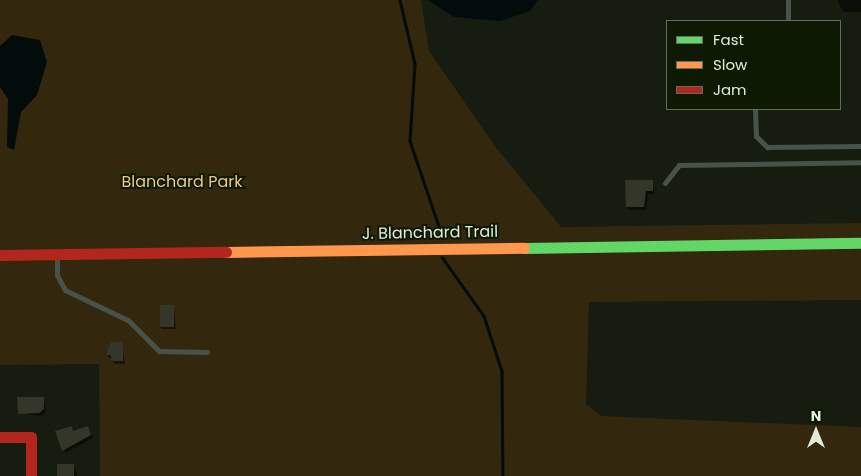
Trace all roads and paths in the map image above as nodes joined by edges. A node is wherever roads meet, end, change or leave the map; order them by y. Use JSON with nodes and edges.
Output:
{"nodes":[{"id":1,"x":788,"y":0,"type":"edge"},
{"id":2,"x":788,"y":20,"type":"edge"},
{"id":3,"x":756,"y":110,"type":"edge"},
{"id":4,"x":861,"y":146,"type":"edge"},
{"id":5,"x":861,"y":162,"type":"edge"},
{"id":6,"x":665,"y":183,"type":"dead end"},
{"id":7,"x":861,"y":243,"type":"edge"},
{"id":8,"x":57,"y":254,"type":"junction"},
{"id":9,"x":0,"y":255,"type":"edge"},
{"id":10,"x":207,"y":352,"type":"dead end"},
{"id":11,"x":0,"y":437,"type":"edge"},
{"id":12,"x":31,"y":476,"type":"edge"}],
"edges":[{"from":1,"to":2,"type":"lane"},
{"from":3,"to":4,"type":"lane"},
{"from":5,"to":6,"type":"lane"},
{"from":7,"to":8,"type":"street","name":"J. Blanchard Trail"},
{"from":8,"to":9,"type":"street","name":"J. Blanchard Trail"},
{"from":8,"to":10,"type":"lane"},
{"from":11,"to":12,"type":"street"}]}
